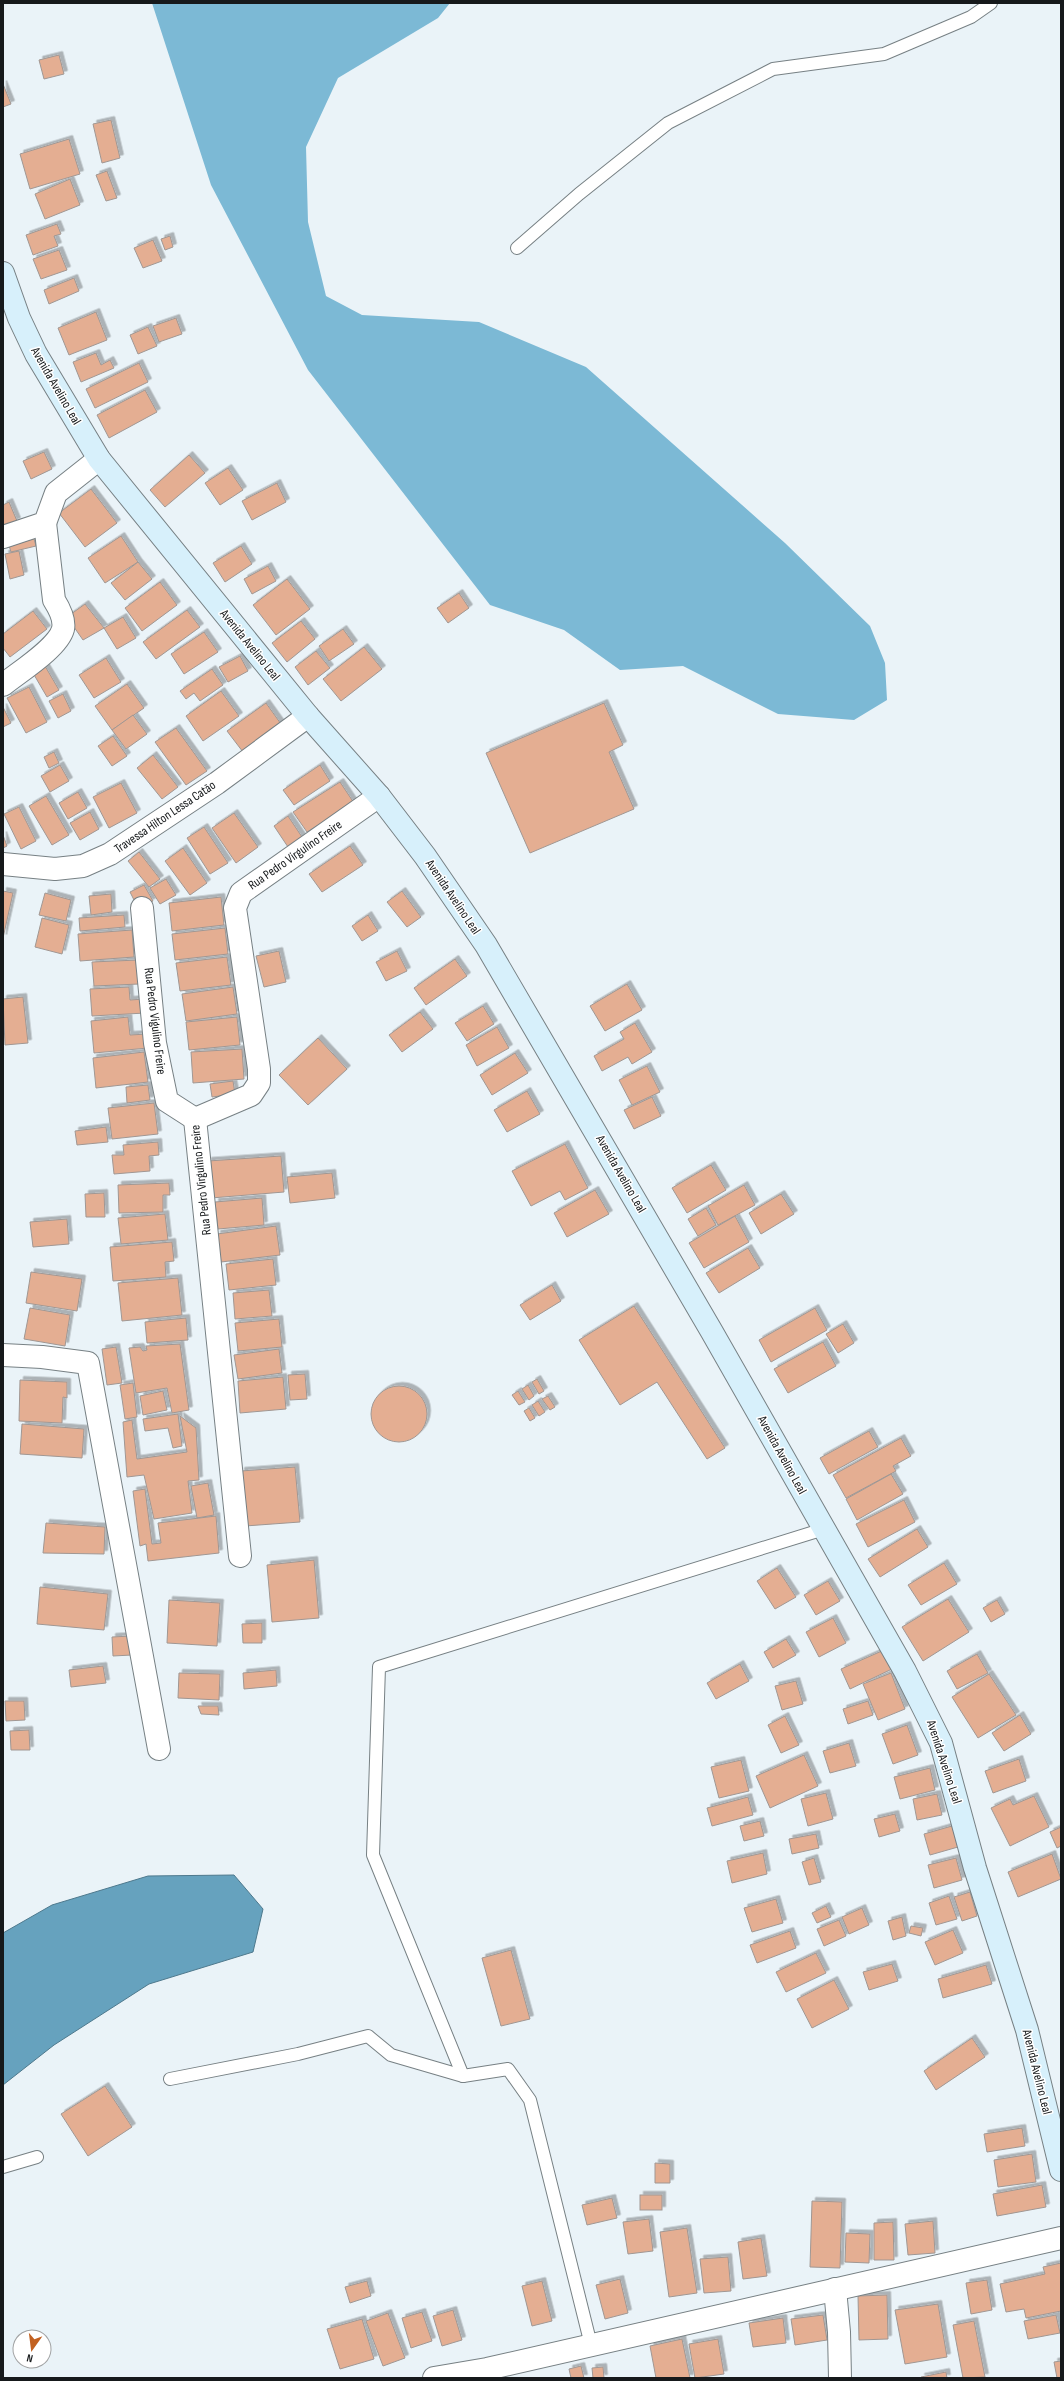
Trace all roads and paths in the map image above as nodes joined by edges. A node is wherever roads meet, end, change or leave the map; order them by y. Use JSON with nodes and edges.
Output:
{"nodes":[{"id":1,"x":991,"y":3,"type":"edge"},
{"id":2,"x":516,"y":248,"type":"dead end"},
{"id":3,"x":3,"y":273,"type":"edge"},
{"id":4,"x":99,"y":459,"type":"junction"},
{"id":5,"x":45,"y":523,"type":"junction"},
{"id":6,"x":3,"y":537,"type":"edge"},
{"id":7,"x":3,"y":685,"type":"edge"},
{"id":8,"x":308,"y":716,"type":"junction"},
{"id":9,"x":379,"y":796,"type":"junction"},
{"id":10,"x":3,"y":864,"type":"edge"},
{"id":11,"x":142,"y":908,"type":"dead end"},
{"id":12,"x":195,"y":1119,"type":"junction"},
{"id":13,"x":3,"y":1355,"type":"edge"},
{"id":14,"x":824,"y":1530,"type":"junction"},
{"id":15,"x":240,"y":1556,"type":"dead end"},
{"id":16,"x":159,"y":1749,"type":"dead end"},
{"id":17,"x":463,"y":2076,"type":"junction"},
{"id":18,"x":170,"y":2079,"type":"dead end"},
{"id":19,"x":37,"y":2156,"type":"dead end"},
{"id":20,"x":3,"y":2167,"type":"edge"},
{"id":21,"x":1061,"y":2170,"type":"edge"},
{"id":22,"x":1061,"y":2238,"type":"edge"},
{"id":23,"x":835,"y":2289,"type":"junction"},
{"id":24,"x":591,"y":2345,"type":"junction"},
{"id":25,"x":434,"y":2378,"type":"edge"},
{"id":26,"x":840,"y":2378,"type":"edge"}],
"edges":[{"from":1,"to":2,"type":"lane"},
{"from":3,"to":4,"type":"main road","name":"Avenida Avelino Leal"},
{"from":4,"to":5,"type":"street"},
{"from":4,"to":8,"type":"main road","name":"Avenida Avelino Leal"},
{"from":5,"to":6,"type":"street"},
{"from":5,"to":7,"type":"street"},
{"from":8,"to":9,"type":"main road","name":"Avenida Avelino Leal"},
{"from":8,"to":10,"type":"street","name":"Travessa Hilton Lessa Catão"},
{"from":9,"to":12,"type":"street","name":"Rua Pedro Virgulino Freire"},
{"from":9,"to":14,"type":"main road","name":"Avenida Avelino Leal"},
{"from":11,"to":12,"type":"street","name":"Rua Pedro Vigulino Freire"},
{"from":12,"to":15,"type":"street","name":"Rua Pedro Virgulino Freire"},
{"from":13,"to":16,"type":"street"},
{"from":14,"to":17,"type":"lane"},
{"from":14,"to":21,"type":"main road","name":"Avenida Avelino Leal"},
{"from":17,"to":18,"type":"lane"},
{"from":17,"to":24,"type":"lane"},
{"from":19,"to":20,"type":"lane"},
{"from":22,"to":23,"type":"street"},
{"from":23,"to":24,"type":"street"},
{"from":23,"to":26,"type":"street"},
{"from":24,"to":25,"type":"street"}]}
